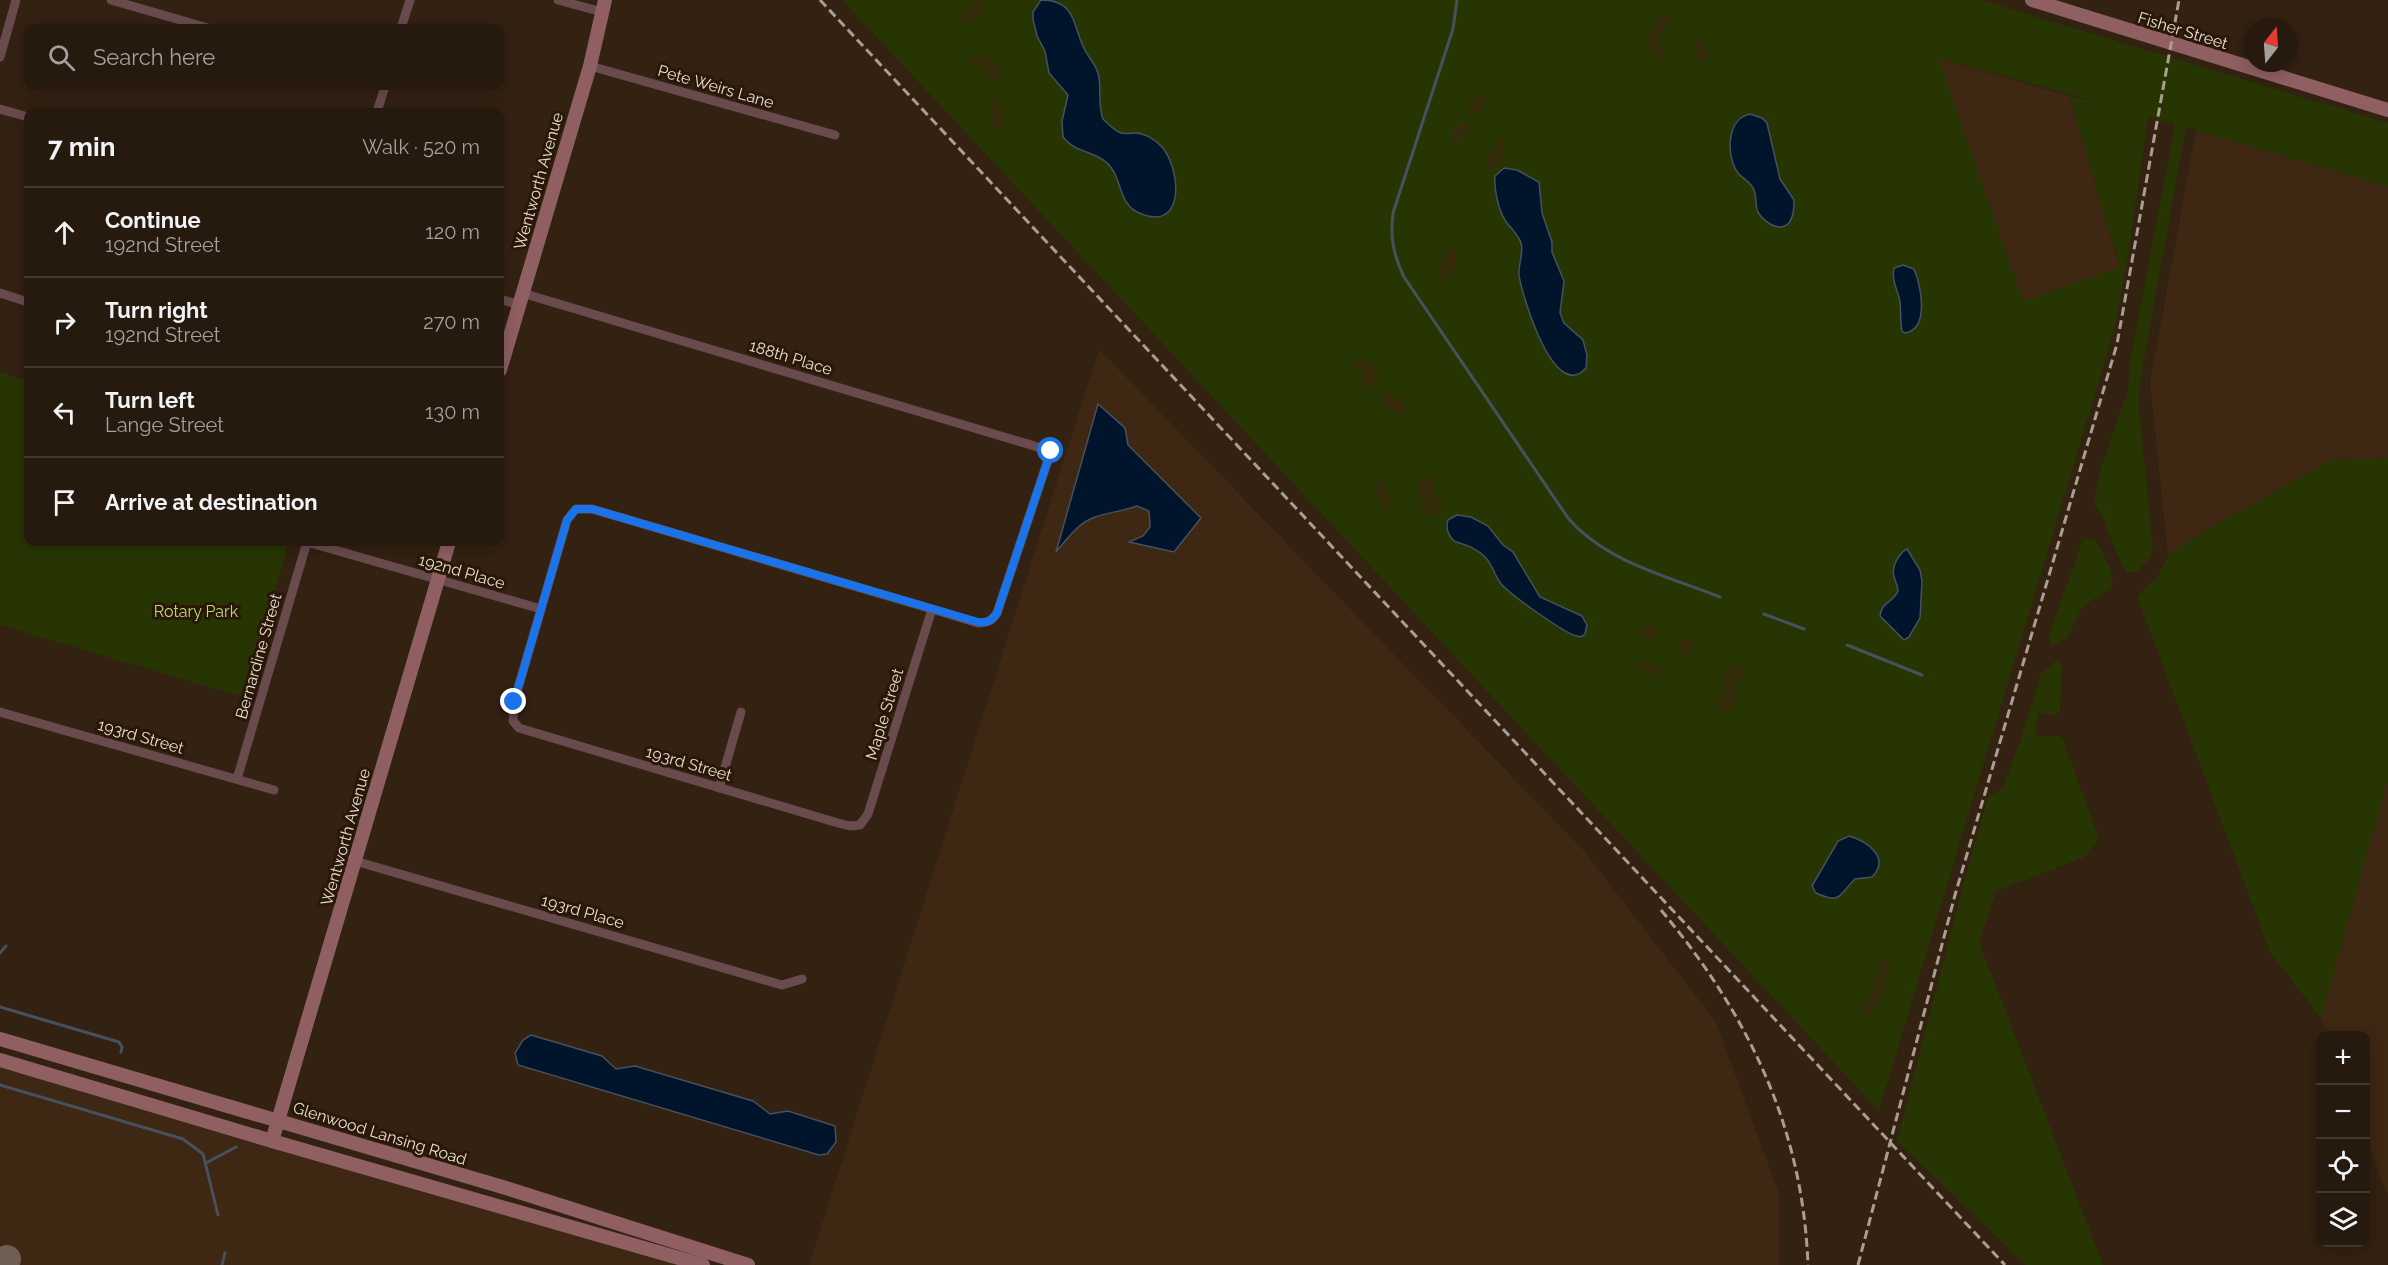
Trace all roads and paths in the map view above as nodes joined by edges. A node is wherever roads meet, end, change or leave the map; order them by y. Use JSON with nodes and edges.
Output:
{"nodes":[{"id":1,"x":16,"y":0,"type":"edge"},
{"id":2,"x":111,"y":0,"type":"edge"},
{"id":3,"x":410,"y":0,"type":"edge"},
{"id":4,"x":558,"y":0,"type":"edge"},
{"id":5,"x":2036,"y":1,"type":"edge"},
{"id":6,"x":603,"y":6,"type":"edge"},
{"id":7,"x":194,"y":24,"type":"edge"},
{"id":8,"x":402,"y":24,"type":"edge"},
{"id":9,"x":0,"y":57,"type":"edge"},
{"id":10,"x":590,"y":66,"type":"junction"},
{"id":11,"x":384,"y":90,"type":"edge"},
{"id":12,"x":378,"y":108,"type":"edge"},
{"id":13,"x":0,"y":109,"type":"edge"},
{"id":14,"x":2388,"y":110,"type":"edge"},
{"id":15,"x":24,"y":116,"type":"edge"},
{"id":16,"x":835,"y":135,"type":"dead end"},
{"id":17,"x":0,"y":293,"type":"edge"},
{"id":18,"x":504,"y":299,"type":"edge"},
{"id":19,"x":521,"y":299,"type":"junction"},
{"id":20,"x":24,"y":301,"type":"edge"},
{"id":21,"x":504,"y":356,"type":"edge"},
{"id":22,"x":306,"y":546,"type":"edge"},
{"id":23,"x":321,"y":546,"type":"edge"},
{"id":24,"x":448,"y":546,"type":"edge"},
{"id":25,"x":438,"y":580,"type":"junction"},
{"id":26,"x":541,"y":609,"type":"junction"},
{"id":27,"x":932,"y":609,"type":"junction"},
{"id":28,"x":0,"y":712,"type":"edge"},
{"id":29,"x":741,"y":712,"type":"dead end"},
{"id":30,"x":237,"y":779,"type":"junction"},
{"id":31,"x":719,"y":788,"type":"junction"},
{"id":32,"x":274,"y":790,"type":"dead end"},
{"id":33,"x":860,"y":825,"type":"joint"},
{"id":34,"x":355,"y":861,"type":"junction"},
{"id":35,"x":802,"y":979,"type":"dead end"},
{"id":36,"x":0,"y":1038,"type":"edge"},
{"id":37,"x":0,"y":1060,"type":"edge"},
{"id":38,"x":278,"y":1120,"type":"junction"},
{"id":39,"x":272,"y":1141,"type":"junction"},
{"id":40,"x":704,"y":1265,"type":"edge"},
{"id":41,"x":748,"y":1265,"type":"edge"}],
"edges":[{"from":1,"to":9,"type":"street"},
{"from":2,"to":7,"type":"street"},
{"from":3,"to":8,"type":"street"},
{"from":4,"to":6,"type":"street"},
{"from":5,"to":14,"type":"main road","name":"Fisher Street"},
{"from":6,"to":10,"type":"main road","name":"Wentworth Avenue"},
{"from":10,"to":16,"type":"street","name":"Pete Weirs Lane"},
{"from":10,"to":19,"type":"main road","name":"Wentworth Avenue"},
{"from":11,"to":12,"type":"street"},
{"from":13,"to":15,"type":"street"},
{"from":17,"to":20,"type":"street"},
{"from":18,"to":19,"type":"street","name":"188th Place"},
{"from":19,"to":21,"type":"main road","name":"Wentworth Avenue"},
{"from":19,"to":27,"type":"street","name":"188th Place"},
{"from":22,"to":30,"type":"street","name":"Bernardine Street"},
{"from":23,"to":25,"type":"street","name":"192nd Place"},
{"from":24,"to":25,"type":"main road","name":"Wentworth Avenue"},
{"from":25,"to":26,"type":"street","name":"192nd Place"},
{"from":25,"to":34,"type":"main road","name":"Wentworth Avenue"},
{"from":26,"to":27,"type":"street"},
{"from":26,"to":31,"type":"street","name":"193rd Street"},
{"from":27,"to":33,"type":"street","name":"Maple Street"},
{"from":28,"to":30,"type":"street","name":"193rd Street"},
{"from":29,"to":31,"type":"street"},
{"from":30,"to":32,"type":"street","name":"193rd Street"},
{"from":31,"to":33,"type":"street","name":"193rd Street"},
{"from":34,"to":35,"type":"street","name":"193rd Place"},
{"from":34,"to":38,"type":"main road","name":"Wentworth Avenue"},
{"from":36,"to":38,"type":"main road","name":"Glenwood Lansing Road"},
{"from":37,"to":39,"type":"main road"},
{"from":38,"to":39,"type":"main road","name":"Wentworth Avenue"},
{"from":38,"to":41,"type":"main road","name":"Glenwood Lansing Road"},
{"from":39,"to":40,"type":"main road"}]}
